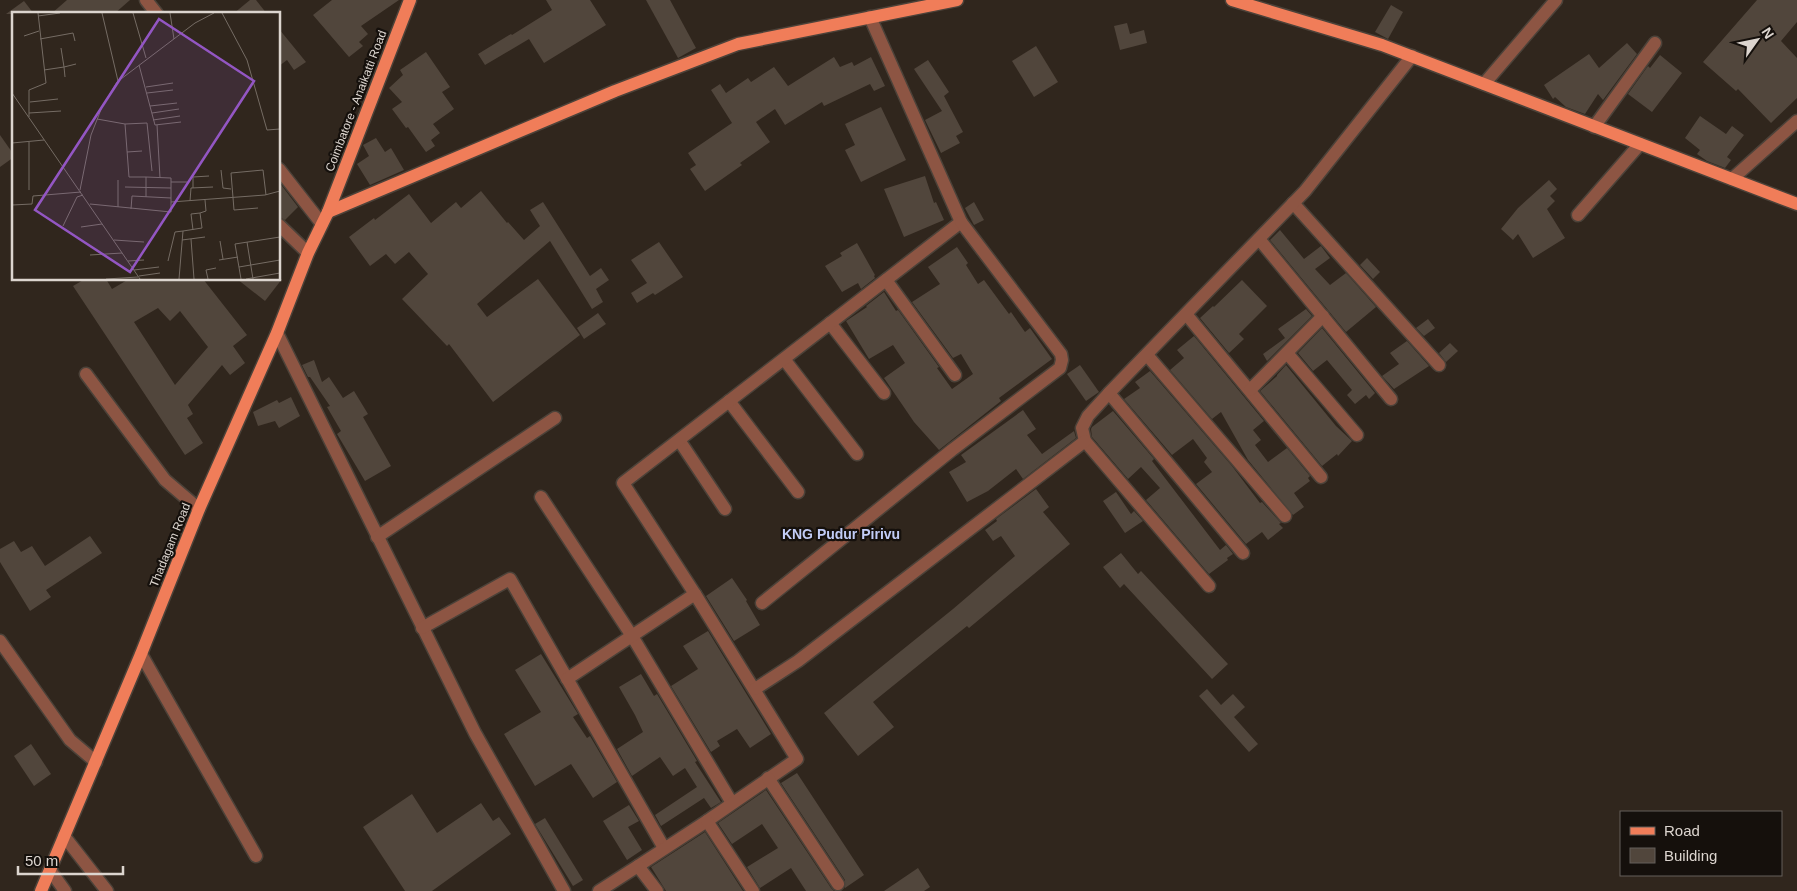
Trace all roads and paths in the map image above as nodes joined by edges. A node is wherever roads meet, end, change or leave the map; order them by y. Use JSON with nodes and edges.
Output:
{"nodes":[{"id":1,"x":146,"y":0,"type":"edge"},
{"id":2,"x":410,"y":0,"type":"edge"},
{"id":3,"x":957,"y":0,"type":"edge"},
{"id":4,"x":1232,"y":0,"type":"edge"},
{"id":5,"x":1556,"y":0,"type":"edge"},
{"id":6,"x":155,"y":12,"type":"edge"},
{"id":7,"x":870,"y":17,"type":"junction"},
{"id":8,"x":1656,"y":43,"type":"dead end"},
{"id":9,"x":1412,"y":56,"type":"junction"},
{"id":10,"x":1484,"y":84,"type":"junction"},
{"id":11,"x":1797,"y":121,"type":"edge"},
{"id":12,"x":1594,"y":126,"type":"junction"},
{"id":13,"x":1640,"y":144,"type":"junction"},
{"id":14,"x":280,"y":170,"type":"edge"},
{"id":15,"x":1732,"y":179,"type":"junction"},
{"id":16,"x":1293,"y":203,"type":"junction"},
{"id":17,"x":1797,"y":204,"type":"edge"},
{"id":18,"x":328,"y":212,"type":"junction"},
{"id":19,"x":1578,"y":215,"type":"dead end"},
{"id":20,"x":961,"y":222,"type":"junction"},
{"id":21,"x":322,"y":224,"type":"junction"},
{"id":22,"x":280,"y":226,"type":"edge"},
{"id":23,"x":1259,"y":239,"type":"junction"},
{"id":24,"x":308,"y":253,"type":"junction"},
{"id":25,"x":886,"y":280,"type":"junction"},
{"id":26,"x":1186,"y":314,"type":"junction"},
{"id":27,"x":1323,"y":316,"type":"junction"},
{"id":28,"x":830,"y":323,"type":"junction"},
{"id":29,"x":277,"y":333,"type":"junction"},
{"id":30,"x":1287,"y":353,"type":"junction"},
{"id":31,"x":1147,"y":354,"type":"junction"},
{"id":32,"x":784,"y":358,"type":"junction"},
{"id":33,"x":1439,"y":365,"type":"dead end"},
{"id":34,"x":86,"y":374,"type":"dead end"},
{"id":35,"x":955,"y":375,"type":"dead end"},
{"id":36,"x":1250,"y":390,"type":"junction"},
{"id":37,"x":884,"y":392,"type":"dead end"},
{"id":38,"x":1109,"y":393,"type":"junction"},
{"id":39,"x":1391,"y":399,"type":"dead end"},
{"id":40,"x":729,"y":401,"type":"junction"},
{"id":41,"x":555,"y":418,"type":"dead end"},
{"id":42,"x":1357,"y":435,"type":"dead end"},
{"id":43,"x":679,"y":440,"type":"junction"},
{"id":44,"x":1085,"y":441,"type":"junction"},
{"id":45,"x":857,"y":454,"type":"dead end"},
{"id":46,"x":1321,"y":477,"type":"dead end"},
{"id":47,"x":798,"y":492,"type":"dead end"},
{"id":48,"x":541,"y":497,"type":"dead end"},
{"id":49,"x":199,"y":509,"type":"junction"},
{"id":50,"x":725,"y":509,"type":"dead end"},
{"id":51,"x":1285,"y":516,"type":"dead end"},
{"id":52,"x":377,"y":537,"type":"junction"},
{"id":53,"x":1243,"y":553,"type":"dead end"},
{"id":54,"x":1209,"y":586,"type":"dead end"},
{"id":55,"x":695,"y":594,"type":"junction"},
{"id":56,"x":762,"y":603,"type":"dead end"},
{"id":57,"x":422,"y":628,"type":"junction"},
{"id":58,"x":632,"y":636,"type":"junction"},
{"id":59,"x":0,"y":641,"type":"edge"},
{"id":60,"x":141,"y":654,"type":"junction"},
{"id":61,"x":567,"y":679,"type":"junction"},
{"id":62,"x":755,"y":689,"type":"junction"},
{"id":63,"x":96,"y":762,"type":"junction"},
{"id":64,"x":768,"y":778,"type":"junction"},
{"id":65,"x":732,"y":803,"type":"junction"},
{"id":66,"x":707,"y":821,"type":"junction"},
{"id":67,"x":64,"y":836,"type":"junction"},
{"id":68,"x":664,"y":848,"type":"junction"},
{"id":69,"x":256,"y":856,"type":"dead end"},
{"id":70,"x":638,"y":866,"type":"junction"},
{"id":71,"x":50,"y":870,"type":"junction"},
{"id":72,"x":838,"y":884,"type":"dead end"},
{"id":73,"x":41,"y":891,"type":"edge"},
{"id":74,"x":65,"y":891,"type":"edge"},
{"id":75,"x":107,"y":891,"type":"edge"},
{"id":76,"x":564,"y":891,"type":"edge"},
{"id":77,"x":599,"y":891,"type":"edge"},
{"id":78,"x":656,"y":891,"type":"edge"},
{"id":79,"x":753,"y":891,"type":"edge"}],
"edges":[{"from":1,"to":6,"type":"street"},
{"from":2,"to":18,"type":"main road","name":"Coimbatore - Anaikatti Road"},
{"from":3,"to":7,"type":"main road"},
{"from":4,"to":9,"type":"main road"},
{"from":5,"to":10,"type":"street"},
{"from":7,"to":18,"type":"main road"},
{"from":7,"to":20,"type":"street"},
{"from":8,"to":12,"type":"street"},
{"from":9,"to":10,"type":"main road"},
{"from":9,"to":16,"type":"street"},
{"from":10,"to":12,"type":"main road"},
{"from":11,"to":15,"type":"street"},
{"from":12,"to":13,"type":"main road"},
{"from":13,"to":15,"type":"main road"},
{"from":13,"to":19,"type":"street"},
{"from":14,"to":21,"type":"street"},
{"from":15,"to":17,"type":"main road"},
{"from":16,"to":23,"type":"street"},
{"from":16,"to":33,"type":"street"},
{"from":18,"to":21,"type":"main road","name":"Thadagam Road"},
{"from":20,"to":25,"type":"street"},
{"from":20,"to":56,"type":"street"},
{"from":21,"to":24,"type":"main road","name":"Thadagam Road"},
{"from":22,"to":24,"type":"street"},
{"from":23,"to":26,"type":"street"},
{"from":23,"to":27,"type":"street"},
{"from":24,"to":29,"type":"main road","name":"Thadagam Road"},
{"from":25,"to":28,"type":"street"},
{"from":25,"to":35,"type":"street"},
{"from":26,"to":31,"type":"street"},
{"from":26,"to":36,"type":"street"},
{"from":27,"to":30,"type":"street"},
{"from":27,"to":39,"type":"street"},
{"from":28,"to":32,"type":"street"},
{"from":28,"to":37,"type":"street"},
{"from":29,"to":49,"type":"main road","name":"Thadagam Road"},
{"from":29,"to":52,"type":"street"},
{"from":30,"to":36,"type":"street"},
{"from":30,"to":42,"type":"street"},
{"from":31,"to":38,"type":"street"},
{"from":31,"to":51,"type":"street"},
{"from":32,"to":40,"type":"street"},
{"from":32,"to":45,"type":"street"},
{"from":34,"to":49,"type":"street"},
{"from":36,"to":46,"type":"street"},
{"from":38,"to":44,"type":"street"},
{"from":38,"to":53,"type":"street"},
{"from":40,"to":43,"type":"street"},
{"from":40,"to":47,"type":"street"},
{"from":41,"to":52,"type":"street"},
{"from":43,"to":50,"type":"street"},
{"from":43,"to":55,"type":"street"},
{"from":44,"to":54,"type":"street"},
{"from":44,"to":62,"type":"street"},
{"from":48,"to":58,"type":"street"},
{"from":49,"to":60,"type":"main road","name":"Thadagam Road"},
{"from":52,"to":57,"type":"street"},
{"from":55,"to":58,"type":"street"},
{"from":55,"to":62,"type":"street"},
{"from":57,"to":61,"type":"street"},
{"from":57,"to":76,"type":"street"},
{"from":58,"to":61,"type":"street"},
{"from":58,"to":65,"type":"street"},
{"from":59,"to":63,"type":"street"},
{"from":60,"to":63,"type":"main road","name":"Thadagam Road"},
{"from":60,"to":69,"type":"street"},
{"from":61,"to":68,"type":"street"},
{"from":62,"to":64,"type":"street"},
{"from":63,"to":67,"type":"main road","name":"Thadagam Road"},
{"from":64,"to":65,"type":"street"},
{"from":64,"to":72,"type":"street"},
{"from":65,"to":66,"type":"street"},
{"from":66,"to":68,"type":"street"},
{"from":66,"to":79,"type":"street"},
{"from":67,"to":71,"type":"main road","name":"Thadagam Road"},
{"from":67,"to":75,"type":"street"},
{"from":68,"to":70,"type":"street"},
{"from":70,"to":77,"type":"street"},
{"from":70,"to":78,"type":"street"},
{"from":71,"to":73,"type":"main road","name":"Thadagam Road"},
{"from":71,"to":74,"type":"street"}]}
